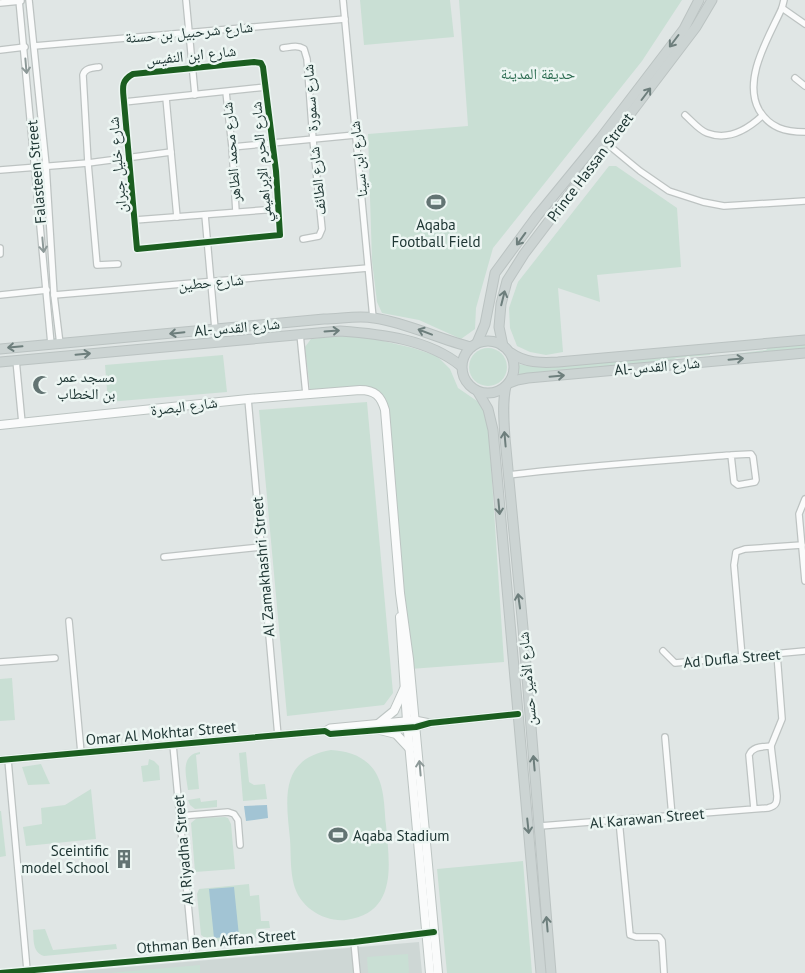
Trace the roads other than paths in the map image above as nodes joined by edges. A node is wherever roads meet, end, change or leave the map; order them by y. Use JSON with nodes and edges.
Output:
{"nodes":[{"id":1,"x":29,"y":0,"type":"edge"},
{"id":2,"x":186,"y":0,"type":"edge"},
{"id":3,"x":343,"y":0,"type":"edge"},
{"id":4,"x":699,"y":0,"type":"edge"},
{"id":5,"x":712,"y":0,"type":"edge"},
{"id":6,"x":19,"y":1,"type":"edge"},
{"id":7,"x":782,"y":2,"type":"edge"},
{"id":8,"x":0,"y":3,"type":"edge"},
{"id":9,"x":345,"y":19,"type":"junction"},
{"id":10,"x":805,"y":24,"type":"edge"},
{"id":11,"x":189,"y":32,"type":"junction"},
{"id":12,"x":34,"y":46,"type":"junction"},
{"id":13,"x":25,"y":47,"type":"junction"},
{"id":14,"x":283,"y":48,"type":"dead end"},
{"id":15,"x":0,"y":50,"type":"edge"},
{"id":16,"x":261,"y":63,"type":"joint"},
{"id":17,"x":99,"y":67,"type":"dead end"},
{"id":18,"x":192,"y":67,"type":"junction"},
{"id":19,"x":795,"y":78,"type":"dead end"},
{"id":20,"x":125,"y":79,"type":"joint"},
{"id":21,"x":805,"y":86,"type":"edge"},
{"id":22,"x":266,"y":87,"type":"junction"},
{"id":23,"x":226,"y":92,"type":"junction"},
{"id":24,"x":196,"y":95,"type":"junction"},
{"id":25,"x":166,"y":98,"type":"junction"},
{"id":26,"x":124,"y":102,"type":"junction"},
{"id":27,"x":685,"y":115,"type":"dead end"},
{"id":28,"x":762,"y":116,"type":"junction"},
{"id":29,"x":805,"y":132,"type":"edge"},
{"id":30,"x":355,"y":134,"type":"junction"},
{"id":31,"x":600,"y":139,"type":"junction"},
{"id":32,"x":313,"y":140,"type":"junction"},
{"id":33,"x":272,"y":143,"type":"junction"},
{"id":34,"x":608,"y":144,"type":"junction"},
{"id":35,"x":232,"y":147,"type":"junction"},
{"id":36,"x":171,"y":152,"type":"junction"},
{"id":37,"x":130,"y":157,"type":"junction"},
{"id":38,"x":88,"y":163,"type":"junction"},
{"id":39,"x":46,"y":165,"type":"junction"},
{"id":40,"x":36,"y":167,"type":"junction"},
{"id":41,"x":0,"y":170,"type":"edge"},
{"id":42,"x":805,"y":200,"type":"edge"},
{"id":43,"x":278,"y":209,"type":"junction"},
{"id":44,"x":236,"y":212,"type":"junction"},
{"id":45,"x":204,"y":215,"type":"junction"},
{"id":46,"x":176,"y":217,"type":"junction"},
{"id":47,"x":134,"y":220,"type":"junction"},
{"id":48,"x":303,"y":239,"type":"dead end"},
{"id":49,"x":207,"y":243,"type":"junction"},
{"id":50,"x":0,"y":248,"type":"edge"},
{"id":51,"x":137,"y":249,"type":"joint"},
{"id":52,"x":0,"y":254,"type":"edge"},
{"id":53,"x":118,"y":264,"type":"dead end"},
{"id":54,"x":368,"y":268,"type":"junction"},
{"id":55,"x":211,"y":282,"type":"junction"},
{"id":56,"x":47,"y":290,"type":"junction"},
{"id":57,"x":0,"y":295,"type":"edge"},
{"id":58,"x":54,"y":295,"type":"junction"},
{"id":59,"x":373,"y":318,"type":"junction"},
{"id":60,"x":216,"y":329,"type":"junction"},
{"id":61,"x":300,"y":334,"type":"junction"},
{"id":62,"x":156,"y":335,"type":"junction"},
{"id":63,"x":138,"y":336,"type":"junction"},
{"id":64,"x":805,"y":340,"type":"edge"},
{"id":65,"x":55,"y":344,"type":"junction"},
{"id":66,"x":474,"y":345,"type":"junction"},
{"id":67,"x":503,"y":346,"type":"junction"},
{"id":68,"x":156,"y":347,"type":"junction"},
{"id":69,"x":717,"y":348,"type":"junction"},
{"id":70,"x":0,"y":349,"type":"edge"},
{"id":71,"x":141,"y":349,"type":"junction"},
{"id":72,"x":510,"y":353,"type":"junction"},
{"id":73,"x":805,"y":353,"type":"edge"},
{"id":74,"x":16,"y":360,"type":"junction"},
{"id":75,"x":718,"y":360,"type":"junction"},
{"id":76,"x":0,"y":362,"type":"edge"},
{"id":77,"x":462,"y":366,"type":"junction"},
{"id":78,"x":508,"y":385,"type":"junction"},
{"id":79,"x":478,"y":392,"type":"junction"},
{"id":80,"x":306,"y":394,"type":"junction"},
{"id":81,"x":248,"y":399,"type":"junction"},
{"id":82,"x":22,"y":423,"type":"junction"},
{"id":83,"x":0,"y":425,"type":"edge"},
{"id":84,"x":731,"y":455,"type":"junction"},
{"id":85,"x":508,"y":475,"type":"junction"},
{"id":86,"x":805,"y":498,"type":"edge"},
{"id":87,"x":802,"y":545,"type":"junction"},
{"id":88,"x":260,"y":547,"type":"junction"},
{"id":89,"x":164,"y":556,"type":"dead end"},
{"id":90,"x":805,"y":581,"type":"edge"},
{"id":91,"x":400,"y":593,"type":"junction"},
{"id":92,"x":69,"y":621,"type":"dead end"},
{"id":93,"x":523,"y":635,"type":"junction"},
{"id":94,"x":512,"y":636,"type":"junction"},
{"id":95,"x":663,"y":651,"type":"dead end"},
{"id":96,"x":805,"y":651,"type":"edge"},
{"id":97,"x":777,"y":654,"type":"junction"},
{"id":98,"x":742,"y":656,"type":"junction"},
{"id":99,"x":55,"y":658,"type":"dead end"},
{"id":100,"x":0,"y":662,"type":"edge"},
{"id":101,"x":405,"y":687,"type":"junction"},
{"id":102,"x":518,"y":714,"type":"junction"},
{"id":103,"x":412,"y":724,"type":"junction"},
{"id":104,"x":379,"y":727,"type":"junction"},
{"id":105,"x":278,"y":736,"type":"junction"},
{"id":106,"x":665,"y":737,"type":"dead end"},
{"id":107,"x":173,"y":745,"type":"junction"},
{"id":108,"x":771,"y":746,"type":"junction"},
{"id":109,"x":410,"y":749,"type":"junction"},
{"id":110,"x":81,"y":753,"type":"junction"},
{"id":111,"x":4,"y":760,"type":"edge"},
{"id":112,"x":754,"y":809,"type":"junction"},
{"id":113,"x":180,"y":816,"type":"junction"},
{"id":114,"x":672,"y":816,"type":"junction"},
{"id":115,"x":619,"y":820,"type":"junction"},
{"id":116,"x":540,"y":826,"type":"junction"},
{"id":117,"x":240,"y":844,"type":"dead end"},
{"id":118,"x":545,"y":897,"type":"junction"},
{"id":119,"x":534,"y":898,"type":"junction"},
{"id":120,"x":431,"y":933,"type":"junction"},
{"id":121,"x":354,"y":942,"type":"junction"},
{"id":122,"x":193,"y":956,"type":"junction"},
{"id":123,"x":27,"y":970,"type":"junction"},
{"id":124,"x":0,"y":973,"type":"edge"},
{"id":125,"x":357,"y":973,"type":"edge"},
{"id":126,"x":430,"y":973,"type":"edge"},
{"id":127,"x":438,"y":973,"type":"edge"},
{"id":128,"x":541,"y":973,"type":"edge"},
{"id":129,"x":551,"y":973,"type":"edge"},
{"id":130,"x":664,"y":973,"type":"edge"}],
"edges":[{"from":1,"to":6,"type":"street"},
{"from":1,"to":12,"type":"street","name":"Falasteen Street"},
{"from":2,"to":11,"type":"street"},
{"from":3,"to":9,"type":"street","name":"شارع ابن سينا"},
{"from":4,"to":31,"type":"main road","name":"Prince Hassan Street","one_way":true},
{"from":34,"to":5,"type":"main road","name":"Prince Hassan Street","one_way":true},
{"from":6,"to":8,"type":"street"},
{"from":6,"to":13,"type":"street","name":"Falasteen Street"},
{"from":7,"to":10,"type":"street"},
{"from":7,"to":28,"type":"street"},
{"from":9,"to":11,"type":"street","name":"شارع شرحبيل بن حسنة"},
{"from":9,"to":30,"type":"street","name":"شارع ابن سينا"},
{"from":11,"to":12,"type":"street","name":"شارع شرحبيل بن حسنة"},
{"from":11,"to":18,"type":"street"},
{"from":12,"to":39,"type":"street","name":"Falasteen Street"},
{"from":13,"to":15,"type":"street"},
{"from":13,"to":40,"type":"street","name":"Falasteen Street","one_way":true},
{"from":14,"to":32,"type":"street","name":"شارع سمورة"},
{"from":16,"to":18,"type":"street","name":"شارع ابن النفيس"},
{"from":16,"to":22,"type":"street","name":"شارع الحرم الإبراهيمي"},
{"from":17,"to":38,"type":"street"},
{"from":18,"to":20,"type":"street","name":"شارع ابن النفيس"},
{"from":18,"to":24,"type":"street"},
{"from":19,"to":21,"type":"street"},
{"from":20,"to":26,"type":"street","name":"شارع خليل جبران"},
{"from":22,"to":23,"type":"street","name":"شارع محمد الطاهر"},
{"from":22,"to":33,"type":"street","name":"شارع الحرم الإبراهيمي"},
{"from":23,"to":24,"type":"street","name":"شارع محمد الطاهر"},
{"from":23,"to":35,"type":"street","name":"شارع محمد الطاهر"},
{"from":24,"to":25,"type":"street","name":"شارع محمد الطاهر"},
{"from":25,"to":26,"type":"street","name":"شارع محمد الطاهر"},
{"from":25,"to":36,"type":"street"},
{"from":26,"to":37,"type":"street","name":"شارع خليل جبران"},
{"from":27,"to":28,"type":"street"},
{"from":28,"to":29,"type":"street"},
{"from":30,"to":32,"type":"street"},
{"from":30,"to":54,"type":"street","name":"شارع ابن سينا"},
{"from":31,"to":34,"type":"street"},
{"from":31,"to":66,"type":"main road","name":"Prince Hassan Street","one_way":true},
{"from":32,"to":33,"type":"street"},
{"from":32,"to":48,"type":"street","name":"شارع الطائف"},
{"from":33,"to":35,"type":"street"},
{"from":33,"to":43,"type":"street","name":"شارع الحرم الإبراهيمي"},
{"from":34,"to":42,"type":"street"},
{"from":67,"to":34,"type":"main road","name":"Prince Hassan Street","one_way":true},
{"from":35,"to":44,"type":"street","name":"شارع محمد الطاهر"},
{"from":36,"to":37,"type":"street"},
{"from":36,"to":46,"type":"street"},
{"from":37,"to":38,"type":"street"},
{"from":37,"to":47,"type":"street","name":"شارع خليل جبران"},
{"from":38,"to":39,"type":"street"},
{"from":38,"to":53,"type":"street"},
{"from":39,"to":40,"type":"street"},
{"from":39,"to":58,"type":"street","name":"Falasteen Street"},
{"from":40,"to":41,"type":"street"},
{"from":40,"to":56,"type":"street","name":"Falasteen Street","one_way":true},
{"from":43,"to":44,"type":"street","name":"شارع محمد الطاهر"},
{"from":43,"to":49,"type":"street","name":"شارع الحرم الإبراهيمي"},
{"from":44,"to":45,"type":"street","name":"شارع محمد الطاهر"},
{"from":45,"to":46,"type":"street","name":"شارع محمد الطاهر"},
{"from":45,"to":49,"type":"street"},
{"from":46,"to":47,"type":"street","name":"شارع محمد الطاهر"},
{"from":47,"to":51,"type":"street","name":"شارع خليل جبران"},
{"from":49,"to":51,"type":"street","name":"شارع الحرم الإبراهيمي"},
{"from":49,"to":55,"type":"street"},
{"from":50,"to":52,"type":"street"},
{"from":54,"to":55,"type":"street","name":"شارع حطين"},
{"from":54,"to":59,"type":"street","name":"شارع ابن سينا"},
{"from":55,"to":58,"type":"street","name":"شارع حطين"},
{"from":55,"to":60,"type":"street"},
{"from":56,"to":57,"type":"street"},
{"from":56,"to":65,"type":"street","name":"Falasteen Street"},
{"from":58,"to":65,"type":"street","name":"Falasteen Street"},
{"from":59,"to":60,"type":"main road","name":"Al-شارع القدس"},
{"from":66,"to":59,"type":"main road","name":"Al-شارع القدس","one_way":true},
{"from":60,"to":62,"type":"main road","name":"Al-شارع القدس","one_way":true},
{"from":61,"to":68,"type":"main road","name":"Al-شارع القدس"},
{"from":61,"to":77,"type":"main road","name":"Al-شارع القدس","one_way":true},
{"from":61,"to":80,"type":"street"},
{"from":62,"to":63,"type":"main road","name":"Al-شارع القدس"},
{"from":62,"to":68,"type":"main road"},
{"from":63,"to":65,"type":"main road","name":"Al-شارع القدس"},
{"from":63,"to":71,"type":"main road"},
{"from":64,"to":69,"type":"main road","name":"Al-شارع القدس"},
{"from":65,"to":70,"type":"main road","name":"Al-شارع القدس","one_way":true},
{"from":66,"to":67,"type":"main road"},
{"from":66,"to":77,"type":"main road"},
{"from":67,"to":72,"type":"main road"},
{"from":68,"to":71,"type":"main road","name":"Al-شارع القدس"},
{"from":69,"to":72,"type":"main road","name":"Al-شارع القدس"},
{"from":69,"to":75,"type":"main road"},
{"from":74,"to":71,"type":"main road","name":"Al-شارع القدس","one_way":true},
{"from":72,"to":78,"type":"main road"},
{"from":75,"to":73,"type":"main road","name":"Al-شارع القدس","one_way":true},
{"from":74,"to":76,"type":"main road","name":"Al-شارع القدس"},
{"from":74,"to":82,"type":"street"},
{"from":78,"to":75,"type":"main road","name":"Al-شارع القدس","one_way":true},
{"from":77,"to":79,"type":"main road"},
{"from":78,"to":79,"type":"main road"},
{"from":85,"to":78,"type":"main road","name":"شارع الأمير حسن","one_way":true},
{"from":79,"to":94,"type":"main road","name":"شارع الأمير حسن","one_way":true},
{"from":80,"to":81,"type":"main road","name":"شارع البصرة"},
{"from":80,"to":91,"type":"main road","name":"شارع البصرة"},
{"from":81,"to":82,"type":"main road","name":"شارع البصرة"},
{"from":81,"to":88,"type":"street","name":"Al Zamakhashri Street"},
{"from":82,"to":83,"type":"main road","name":"شارع البصرة"},
{"from":84,"to":84,"type":"street"},
{"from":84,"to":85,"type":"street"},
{"from":93,"to":85,"type":"main road","name":"شارع الأمير حسن","one_way":true},
{"from":86,"to":87,"type":"street"},
{"from":87,"to":90,"type":"street"},
{"from":87,"to":98,"type":"street"},
{"from":88,"to":89,"type":"street"},
{"from":88,"to":105,"type":"street","name":"Al Zamakhashri Street"},
{"from":91,"to":101,"type":"main road"},
{"from":91,"to":103,"type":"main road"},
{"from":92,"to":110,"type":"street"},
{"from":93,"to":94,"type":"main road"},
{"from":116,"to":93,"type":"main road","name":"شارع الأمير حسن","one_way":true},
{"from":94,"to":102,"type":"main road","name":"شارع الأمير حسن"},
{"from":95,"to":98,"type":"street","name":"Ad Dufla Street"},
{"from":96,"to":97,"type":"street","name":"Ad Dufla Street"},
{"from":97,"to":98,"type":"street","name":"Ad Dufla Street"},
{"from":97,"to":108,"type":"street"},
{"from":99,"to":100,"type":"street"},
{"from":101,"to":103,"type":"main road"},
{"from":101,"to":104,"type":"main road"},
{"from":102,"to":103,"type":"street","name":"Omar Al Mokhtar Street"},
{"from":102,"to":119,"type":"main road","name":"شارع الأمير حسن","one_way":true},
{"from":103,"to":104,"type":"street","name":"Omar Al Mokhtar Street"},
{"from":103,"to":109,"type":"main road"},
{"from":120,"to":103,"type":"main road","one_way":true},
{"from":104,"to":105,"type":"street","name":"Omar Al Mokhtar Street"},
{"from":104,"to":109,"type":"main road"},
{"from":105,"to":107,"type":"street","name":"Omar Al Mokhtar Street"},
{"from":106,"to":114,"type":"street"},
{"from":107,"to":110,"type":"street","name":"Omar Al Mokhtar Street"},
{"from":107,"to":113,"type":"street","name":"Al Riyadha Street"},
{"from":108,"to":112,"type":"street"},
{"from":108,"to":112,"type":"street","name":"Al Karawan Street"},
{"from":109,"to":120,"type":"main road"},
{"from":110,"to":111,"type":"street","name":"Omar Al Mokhtar Street"},
{"from":111,"to":123,"type":"street"},
{"from":112,"to":114,"type":"street","name":"Al Karawan Street"},
{"from":113,"to":117,"type":"street"},
{"from":113,"to":122,"type":"street","name":"Al Riyadha Street"},
{"from":114,"to":115,"type":"street","name":"Al Karawan Street"},
{"from":115,"to":116,"type":"street","name":"Al Karawan Street"},
{"from":115,"to":130,"type":"street"},
{"from":116,"to":118,"type":"main road","name":"شارع الأمير حسن"},
{"from":118,"to":119,"type":"main road"},
{"from":129,"to":118,"type":"main road","name":"شارع الأمير حسن","one_way":true},
{"from":119,"to":128,"type":"main road","name":"شارع الأمير حسن"},
{"from":120,"to":121,"type":"street","name":"Othman Ben Affan Street"},
{"from":120,"to":126,"type":"main road"},
{"from":120,"to":127,"type":"main road"},
{"from":121,"to":122,"type":"street","name":"Othman Ben Affan Street"},
{"from":121,"to":125,"type":"street"},
{"from":122,"to":123,"type":"street","name":"Othman Ben Affan Street"},
{"from":123,"to":124,"type":"street","name":"Othman Ben Affan Street"}]}
